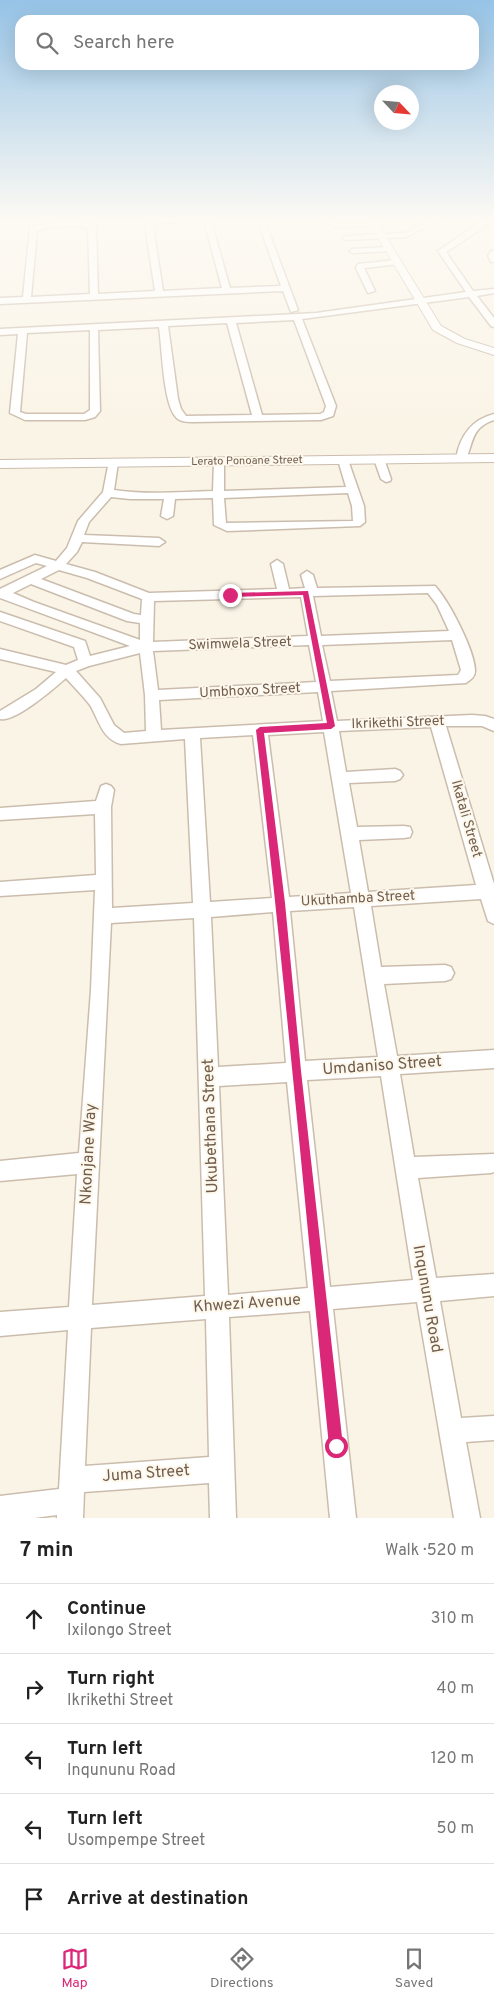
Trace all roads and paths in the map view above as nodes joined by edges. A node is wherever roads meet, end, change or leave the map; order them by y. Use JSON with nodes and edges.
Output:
{"nodes":[{"id":1,"x":29,"y":290,"type":"edge"},
{"id":2,"x":94,"y":290,"type":"edge"},
{"id":3,"x":158,"y":290,"type":"edge"},
{"id":4,"x":226,"y":290,"type":"joint"},
{"id":5,"x":231,"y":290,"type":"edge"},
{"id":6,"x":287,"y":290,"type":"edge"},
{"id":7,"x":413,"y":290,"type":"edge"},
{"id":8,"x":468,"y":290,"type":"edge"},
{"id":9,"x":494,"y":291,"type":"edge"},
{"id":10,"x":159,"y":294,"type":"junction"},
{"id":11,"x":471,"y":294,"type":"junction"},
{"id":12,"x":94,"y":297,"type":"junction"},
{"id":13,"x":28,"y":300,"type":"junction"},
{"id":14,"x":0,"y":302,"type":"edge"},
{"id":15,"x":420,"y":302,"type":"junction"},
{"id":16,"x":296,"y":314,"type":"junction"},
{"id":17,"x":231,"y":321,"type":"junction"},
{"id":18,"x":163,"y":324,"type":"junction"},
{"id":19,"x":494,"y":324,"type":"edge"},
{"id":20,"x":94,"y":328,"type":"junction"},
{"id":21,"x":23,"y":331,"type":"junction"},
{"id":22,"x":0,"y":332,"type":"edge"},
{"id":23,"x":494,"y":352,"type":"edge"},
{"id":24,"x":494,"y":417,"type":"edge"},
{"id":25,"x":258,"y":418,"type":"junction"},
{"id":26,"x":461,"y":458,"type":"junction"},
{"id":27,"x":494,"y":458,"type":"edge"},
{"id":28,"x":343,"y":460,"type":"junction"},
{"id":29,"x":379,"y":460,"type":"junction"},
{"id":30,"x":219,"y":461,"type":"junction"},
{"id":31,"x":113,"y":463,"type":"junction"},
{"id":32,"x":0,"y":464,"type":"edge"},
{"id":33,"x":386,"y":479,"type":"dead end"},
{"id":34,"x":352,"y":490,"type":"junction"},
{"id":35,"x":108,"y":493,"type":"junction"},
{"id":36,"x":218,"y":494,"type":"junction"},
{"id":37,"x":170,"y":496,"type":"junction"},
{"id":38,"x":167,"y":516,"type":"dead end"},
{"id":39,"x":77,"y":538,"type":"junction"},
{"id":40,"x":159,"y":542,"type":"dead end"},
{"id":41,"x":277,"y":564,"type":"dead end"},
{"id":42,"x":59,"y":565,"type":"junction"},
{"id":43,"x":0,"y":575,"type":"edge"},
{"id":44,"x":32,"y":579,"type":"junction"},
{"id":45,"x":308,"y":586,"type":"junction"},
{"id":46,"x":284,"y":593,"type":"junction"},
{"id":47,"x":1,"y":594,"type":"edge"},
{"id":48,"x":148,"y":597,"type":"junction"},
{"id":49,"x":0,"y":616,"type":"edge"},
{"id":50,"x":147,"y":620,"type":"junction"},
{"id":51,"x":455,"y":635,"type":"junction"},
{"id":52,"x":315,"y":641,"type":"junction"},
{"id":53,"x":146,"y":647,"type":"junction"},
{"id":54,"x":0,"y":654,"type":"edge"},
{"id":55,"x":85,"y":662,"type":"junction"},
{"id":56,"x":67,"y":670,"type":"junction"},
{"id":57,"x":323,"y":687,"type":"junction"},
{"id":58,"x":152,"y":695,"type":"junction"},
{"id":59,"x":4,"y":716,"type":"dead end"},
{"id":60,"x":437,"y":722,"type":"junction"},
{"id":61,"x":331,"y":726,"type":"junction"},
{"id":62,"x":494,"y":726,"type":"edge"},
{"id":63,"x":260,"y":730,"type":"junction"},
{"id":64,"x":192,"y":734,"type":"junction"},
{"id":65,"x":154,"y":737,"type":"junction"},
{"id":66,"x":395,"y":775,"type":"dead end"},
{"id":67,"x":340,"y":778,"type":"junction"},
{"id":68,"x":106,"y":790,"type":"dead end"},
{"id":69,"x":103,"y":807,"type":"junction"},
{"id":70,"x":0,"y":814,"type":"edge"},
{"id":71,"x":404,"y":832,"type":"dead end"},
{"id":72,"x":351,"y":834,"type":"junction"},
{"id":73,"x":104,"y":882,"type":"junction"},
{"id":74,"x":0,"y":889,"type":"edge"},
{"id":75,"x":490,"y":891,"type":"edge"},
{"id":76,"x":362,"y":898,"type":"junction"},
{"id":77,"x":281,"y":903,"type":"junction"},
{"id":78,"x":203,"y":908,"type":"junction"},
{"id":79,"x":103,"y":916,"type":"junction"},
{"id":80,"x":494,"y":916,"type":"edge"},
{"id":81,"x":445,"y":973,"type":"dead end"},
{"id":82,"x":374,"y":976,"type":"junction"},
{"id":83,"x":494,"y":1058,"type":"edge"},
{"id":84,"x":388,"y":1065,"type":"junction"},
{"id":85,"x":296,"y":1071,"type":"junction"},
{"id":86,"x":210,"y":1077,"type":"junction"},
{"id":87,"x":88,"y":1162,"type":"junction"},
{"id":88,"x":491,"y":1163,"type":"dead end"},
{"id":89,"x":405,"y":1168,"type":"junction"},
{"id":90,"x":0,"y":1172,"type":"edge"},
{"id":91,"x":494,"y":1285,"type":"edge"},
{"id":92,"x":425,"y":1290,"type":"junction"},
{"id":93,"x":320,"y":1298,"type":"junction"},
{"id":94,"x":217,"y":1306,"type":"junction"},
{"id":95,"x":80,"y":1317,"type":"junction"},
{"id":96,"x":0,"y":1324,"type":"edge"},
{"id":97,"x":494,"y":1428,"type":"edge"},
{"id":98,"x":450,"y":1431,"type":"junction"},
{"id":99,"x":221,"y":1469,"type":"junction"},
{"id":100,"x":70,"y":1500,"type":"edge"},
{"id":101,"x":0,"y":1509,"type":"edge"},
{"id":102,"x":223,"y":1518,"type":"edge"},
{"id":103,"x":343,"y":1518,"type":"edge"},
{"id":104,"x":467,"y":1518,"type":"edge"}],
"edges":[{"from":1,"to":13,"type":"street"},
{"from":2,"to":12,"type":"street"},
{"from":3,"to":10,"type":"street"},
{"from":4,"to":5,"type":"street"},
{"from":4,"to":10,"type":"street"},
{"from":6,"to":16,"type":"street"},
{"from":7,"to":15,"type":"street"},
{"from":8,"to":11,"type":"street"},
{"from":9,"to":11,"type":"street"},
{"from":10,"to":12,"type":"street"},
{"from":11,"to":15,"type":"street"},
{"from":11,"to":19,"type":"street"},
{"from":12,"to":13,"type":"street"},
{"from":13,"to":14,"type":"street"},
{"from":15,"to":16,"type":"street"},
{"from":15,"to":23,"type":"street"},
{"from":16,"to":17,"type":"street"},
{"from":16,"to":25,"type":"street"},
{"from":17,"to":18,"type":"street"},
{"from":17,"to":25,"type":"street"},
{"from":18,"to":20,"type":"street"},
{"from":18,"to":25,"type":"street"},
{"from":20,"to":21,"type":"street"},
{"from":20,"to":21,"type":"street"},
{"from":21,"to":22,"type":"street"},
{"from":24,"to":26,"type":"street"},
{"from":26,"to":27,"type":"street","name":"Lerato Ponoane Street"},
{"from":26,"to":29,"type":"street","name":"Lerato Ponoane Street"},
{"from":28,"to":29,"type":"street","name":"Lerato Ponoane Street"},
{"from":28,"to":30,"type":"street","name":"Lerato Ponoane Street"},
{"from":28,"to":34,"type":"street"},
{"from":29,"to":33,"type":"street"},
{"from":30,"to":31,"type":"street","name":"Lerato Ponoane Street"},
{"from":30,"to":36,"type":"street"},
{"from":31,"to":32,"type":"street","name":"Lerato Ponoane Street"},
{"from":31,"to":35,"type":"street"},
{"from":34,"to":36,"type":"street"},
{"from":34,"to":36,"type":"street"},
{"from":35,"to":37,"type":"street"},
{"from":35,"to":39,"type":"street"},
{"from":36,"to":37,"type":"street"},
{"from":37,"to":38,"type":"street"},
{"from":39,"to":40,"type":"street"},
{"from":39,"to":42,"type":"street"},
{"from":41,"to":46,"type":"street"},
{"from":42,"to":43,"type":"street"},
{"from":42,"to":44,"type":"street"},
{"from":42,"to":48,"type":"street"},
{"from":44,"to":47,"type":"street"},
{"from":44,"to":50,"type":"street"},
{"from":45,"to":46,"type":"street"},
{"from":45,"to":51,"type":"street"},
{"from":45,"to":52,"type":"street","name":"Inqununu Road"},
{"from":46,"to":48,"type":"street"},
{"from":47,"to":53,"type":"street"},
{"from":48,"to":50,"type":"street"},
{"from":49,"to":55,"type":"street"},
{"from":50,"to":53,"type":"street"},
{"from":51,"to":52,"type":"street","name":"Swimwela Street"},
{"from":51,"to":57,"type":"street","name":"Umbhoxo Street"},
{"from":52,"to":53,"type":"street","name":"Swimwela Street"},
{"from":52,"to":57,"type":"street","name":"Inqununu Road"},
{"from":53,"to":55,"type":"street"},
{"from":53,"to":58,"type":"street"},
{"from":54,"to":56,"type":"street"},
{"from":55,"to":56,"type":"street"},
{"from":56,"to":59,"type":"street"},
{"from":56,"to":65,"type":"street","name":"Ikrikethi Street"},
{"from":57,"to":58,"type":"street","name":"Umbhoxo Street"},
{"from":57,"to":61,"type":"street","name":"Inqununu Road"},
{"from":58,"to":65,"type":"street"},
{"from":60,"to":61,"type":"street","name":"Ikrikethi Street"},
{"from":60,"to":62,"type":"street","name":"Ikrikethi Street"},
{"from":60,"to":75,"type":"street","name":"Ikatali Street"},
{"from":61,"to":63,"type":"street","name":"Ikrikethi Street"},
{"from":61,"to":67,"type":"street","name":"Inqununu Road"},
{"from":63,"to":64,"type":"street","name":"Ikrikethi Street"},
{"from":63,"to":77,"type":"street"},
{"from":64,"to":65,"type":"street","name":"Ikrikethi Street"},
{"from":64,"to":78,"type":"street","name":"Ukubethana Street"},
{"from":66,"to":67,"type":"street"},
{"from":67,"to":72,"type":"street","name":"Inqununu Road"},
{"from":68,"to":69,"type":"street","name":"Nkonjane Way"},
{"from":69,"to":70,"type":"street"},
{"from":69,"to":73,"type":"street","name":"Nkonjane Way"},
{"from":71,"to":72,"type":"street"},
{"from":72,"to":76,"type":"street","name":"Inqununu Road"},
{"from":73,"to":74,"type":"street"},
{"from":73,"to":79,"type":"street","name":"Nkonjane Way"},
{"from":75,"to":76,"type":"street","name":"Ukuthamba Street"},
{"from":75,"to":80,"type":"street","name":"Ikatali Street"},
{"from":76,"to":77,"type":"street","name":"Ukuthamba Street"},
{"from":76,"to":82,"type":"street","name":"Inqununu Road"},
{"from":77,"to":78,"type":"street","name":"Ukuthamba Street"},
{"from":77,"to":85,"type":"street"},
{"from":78,"to":79,"type":"street","name":"Ukuthamba Street"},
{"from":78,"to":86,"type":"street","name":"Ukubethana Street"},
{"from":79,"to":87,"type":"street","name":"Nkonjane Way"},
{"from":81,"to":82,"type":"street"},
{"from":82,"to":84,"type":"street","name":"Inqununu Road"},
{"from":83,"to":84,"type":"street","name":"Umdaniso Street"},
{"from":84,"to":85,"type":"street","name":"Umdaniso Street"},
{"from":84,"to":89,"type":"street","name":"Inqununu Road"},
{"from":85,"to":86,"type":"street","name":"Umdaniso Street"},
{"from":85,"to":93,"type":"street"},
{"from":86,"to":94,"type":"street","name":"Ukubethana Street"},
{"from":87,"to":90,"type":"street"},
{"from":87,"to":95,"type":"street","name":"Nkonjane Way"},
{"from":88,"to":89,"type":"street"},
{"from":89,"to":92,"type":"street","name":"Inqununu Road"},
{"from":91,"to":92,"type":"street","name":"Khwezi Avenue"},
{"from":92,"to":93,"type":"street","name":"Khwezi Avenue"},
{"from":92,"to":98,"type":"street","name":"Inqununu Road"},
{"from":93,"to":94,"type":"street","name":"Khwezi Avenue"},
{"from":93,"to":103,"type":"street"},
{"from":94,"to":95,"type":"street","name":"Khwezi Avenue"},
{"from":94,"to":99,"type":"street","name":"Ukubethana Street"},
{"from":95,"to":96,"type":"street","name":"Khwezi Avenue"},
{"from":95,"to":100,"type":"street","name":"Nkonjane Way"},
{"from":97,"to":98,"type":"street"},
{"from":98,"to":104,"type":"street","name":"Inqununu Road"},
{"from":99,"to":100,"type":"street","name":"Juma Street"},
{"from":99,"to":102,"type":"street","name":"Ukubethana Street"},
{"from":100,"to":101,"type":"street","name":"Juma Street"}]}
